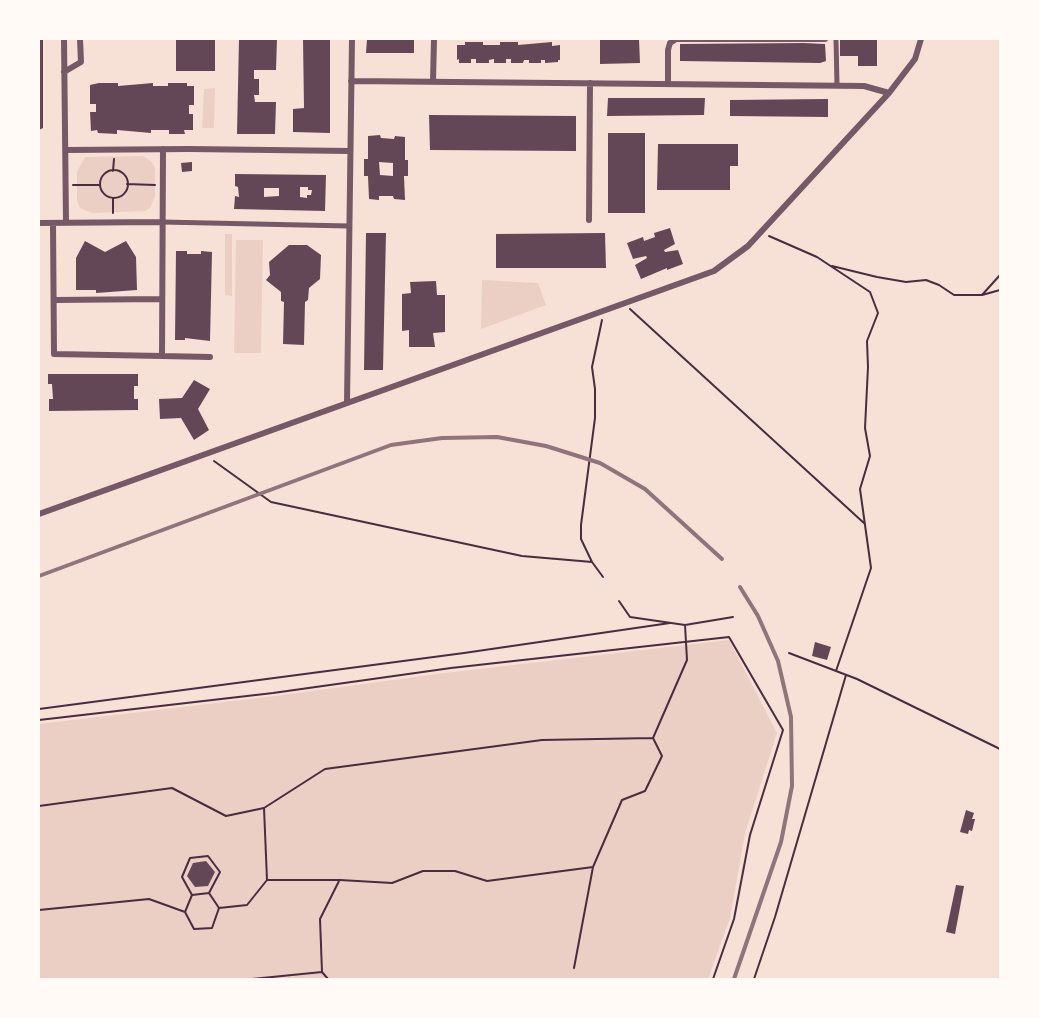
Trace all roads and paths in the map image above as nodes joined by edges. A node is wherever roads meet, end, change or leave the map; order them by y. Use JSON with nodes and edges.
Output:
{"nodes":[{"id":1,"x":64,"y":39,"type":"edge"},
{"id":2,"x":80,"y":39,"type":"edge"},
{"id":3,"x":352,"y":39,"type":"edge"},
{"id":4,"x":434,"y":39,"type":"edge"},
{"id":5,"x":825,"y":39,"type":"edge"},
{"id":6,"x":836,"y":39,"type":"edge"},
{"id":7,"x":921,"y":39,"type":"edge"},
{"id":8,"x":64,"y":72,"type":"junction"},
{"id":9,"x":351,"y":81,"type":"junction"},
{"id":10,"x":433,"y":82,"type":"junction"},
{"id":11,"x":590,"y":83,"type":"junction"},
{"id":12,"x":668,"y":84,"type":"junction"},
{"id":13,"x":837,"y":86,"type":"junction"},
{"id":14,"x":889,"y":93,"type":"junction"},
{"id":15,"x":163,"y":149,"type":"junction"},
{"id":16,"x":66,"y":150,"type":"junction"},
{"id":17,"x":115,"y":150,"type":"junction"},
{"id":18,"x":350,"y":151,"type":"junction"},
{"id":19,"x":113,"y":171,"type":"junction"},
{"id":20,"x":128,"y":184,"type":"junction"},
{"id":21,"x":73,"y":185,"type":"dead end"},
{"id":22,"x":100,"y":185,"type":"junction"},
{"id":23,"x":162,"y":185,"type":"junction"},
{"id":24,"x":113,"y":198,"type":"junction"},
{"id":25,"x":589,"y":220,"type":"dead end"},
{"id":26,"x":162,"y":222,"type":"junction"},
{"id":27,"x":39,"y":223,"type":"edge"},
{"id":28,"x":53,"y":223,"type":"junction"},
{"id":29,"x":66,"y":223,"type":"junction"},
{"id":30,"x":114,"y":223,"type":"junction"},
{"id":31,"x":349,"y":226,"type":"junction"},
{"id":32,"x":761,"y":232,"type":"junction"},
{"id":33,"x":830,"y":265,"type":"junction"},
{"id":34,"x":1000,"y":274,"type":"edge"},
{"id":35,"x":1000,"y":290,"type":"edge"},
{"id":36,"x":982,"y":295,"type":"junction"},
{"id":37,"x":162,"y":299,"type":"junction"},
{"id":38,"x":54,"y":300,"type":"junction"},
{"id":39,"x":623,"y":303,"type":"junction"},
{"id":40,"x":604,"y":310,"type":"junction"},
{"id":41,"x":162,"y":356,"type":"junction"},
{"id":42,"x":210,"y":357,"type":"dead end"},
{"id":43,"x":347,"y":403,"type":"junction"},
{"id":44,"x":204,"y":454,"type":"junction"},
{"id":45,"x":39,"y":514,"type":"edge"},
{"id":46,"x":865,"y":524,"type":"junction"},
{"id":47,"x":592,"y":562,"type":"junction"},
{"id":48,"x":603,"y":577,"type":"dead end"},
{"id":49,"x":619,"y":601,"type":"dead end"},
{"id":50,"x":733,"y":617,"type":"dead end"},
{"id":51,"x":670,"y":623,"type":"junction"},
{"id":52,"x":685,"y":625,"type":"junction"},
{"id":53,"x":688,"y":641,"type":"junction"},
{"id":54,"x":789,"y":653,"type":"dead end"},
{"id":55,"x":836,"y":670,"type":"junction"},
{"id":56,"x":846,"y":675,"type":"junction"},
{"id":57,"x":39,"y":709,"type":"edge"},
{"id":58,"x":39,"y":720,"type":"edge"},
{"id":59,"x":654,"y":738,"type":"junction"},
{"id":60,"x":1000,"y":749,"type":"edge"},
{"id":61,"x":39,"y":806,"type":"edge"},
{"id":62,"x":264,"y":808,"type":"junction"},
{"id":63,"x":593,"y":867,"type":"junction"},
{"id":64,"x":267,"y":880,"type":"junction"},
{"id":65,"x":340,"y":880,"type":"junction"},
{"id":66,"x":209,"y":893,"type":"junction"},
{"id":67,"x":192,"y":895,"type":"junction"},
{"id":68,"x":219,"y":908,"type":"junction"},
{"id":69,"x":39,"y":910,"type":"edge"},
{"id":70,"x":185,"y":912,"type":"junction"},
{"id":71,"x":574,"y":968,"type":"dead end"},
{"id":72,"x":322,"y":972,"type":"junction"},
{"id":73,"x":252,"y":979,"type":"edge"},
{"id":74,"x":328,"y":979,"type":"edge"},
{"id":75,"x":713,"y":979,"type":"edge"},
{"id":76,"x":754,"y":979,"type":"edge"}],
"edges":[{"from":1,"to":8,"type":"street"},
{"from":2,"to":8,"type":"street"},
{"from":3,"to":9,"type":"street"},
{"from":4,"to":10,"type":"street"},
{"from":5,"to":12,"type":"street"},
{"from":6,"to":13,"type":"street"},
{"from":7,"to":14,"type":"street"},
{"from":8,"to":16,"type":"street"},
{"from":9,"to":10,"type":"street"},
{"from":9,"to":18,"type":"street"},
{"from":10,"to":11,"type":"street"},
{"from":11,"to":12,"type":"street"},
{"from":11,"to":25,"type":"street"},
{"from":12,"to":13,"type":"street"},
{"from":13,"to":14,"type":"street"},
{"from":14,"to":32,"type":"street"},
{"from":15,"to":17,"type":"street"},
{"from":15,"to":18,"type":"street"},
{"from":15,"to":23,"type":"street"},
{"from":16,"to":17,"type":"street"},
{"from":16,"to":29,"type":"street"},
{"from":17,"to":19,"type":"path"},
{"from":18,"to":31,"type":"street"},
{"from":19,"to":20,"type":"path"},
{"from":19,"to":22,"type":"path"},
{"from":20,"to":23,"type":"path"},
{"from":20,"to":24,"type":"path"},
{"from":21,"to":22,"type":"path"},
{"from":22,"to":24,"type":"path"},
{"from":23,"to":26,"type":"street"},
{"from":24,"to":30,"type":"path"},
{"from":26,"to":30,"type":"street"},
{"from":26,"to":31,"type":"street"},
{"from":26,"to":37,"type":"street"},
{"from":27,"to":28,"type":"street"},
{"from":28,"to":29,"type":"street"},
{"from":28,"to":38,"type":"street"},
{"from":29,"to":30,"type":"street"},
{"from":31,"to":43,"type":"street"},
{"from":32,"to":33,"type":"path"},
{"from":32,"to":39,"type":"street"},
{"from":33,"to":36,"type":"path"},
{"from":33,"to":46,"type":"path"},
{"from":34,"to":36,"type":"path"},
{"from":35,"to":36,"type":"path"},
{"from":37,"to":38,"type":"street"},
{"from":37,"to":41,"type":"street"},
{"from":38,"to":41,"type":"street"},
{"from":39,"to":40,"type":"street"},
{"from":39,"to":46,"type":"path"},
{"from":40,"to":43,"type":"street"},
{"from":40,"to":47,"type":"path"},
{"from":41,"to":42,"type":"street"},
{"from":43,"to":44,"type":"street"},
{"from":44,"to":45,"type":"street"},
{"from":44,"to":47,"type":"path"},
{"from":46,"to":55,"type":"path"},
{"from":47,"to":48,"type":"path"},
{"from":49,"to":51,"type":"path"},
{"from":50,"to":52,"type":"path"},
{"from":51,"to":52,"type":"path"},
{"from":51,"to":57,"type":"path"},
{"from":52,"to":53,"type":"path"},
{"from":53,"to":58,"type":"path"},
{"from":53,"to":59,"type":"path"},
{"from":53,"to":75,"type":"path"},
{"from":54,"to":55,"type":"path"},
{"from":55,"to":56,"type":"path"},
{"from":56,"to":60,"type":"path"},
{"from":56,"to":76,"type":"path"},
{"from":59,"to":62,"type":"path"},
{"from":59,"to":63,"type":"path"},
{"from":61,"to":62,"type":"path"},
{"from":62,"to":64,"type":"path"},
{"from":63,"to":65,"type":"path"},
{"from":63,"to":71,"type":"path"},
{"from":64,"to":65,"type":"path"},
{"from":64,"to":68,"type":"path"},
{"from":65,"to":72,"type":"path"},
{"from":66,"to":67,"type":"path"},
{"from":66,"to":67,"type":"path"},
{"from":66,"to":68,"type":"path"},
{"from":67,"to":70,"type":"path"},
{"from":68,"to":70,"type":"path"},
{"from":69,"to":70,"type":"path"},
{"from":72,"to":73,"type":"path"},
{"from":72,"to":74,"type":"path"}]}
